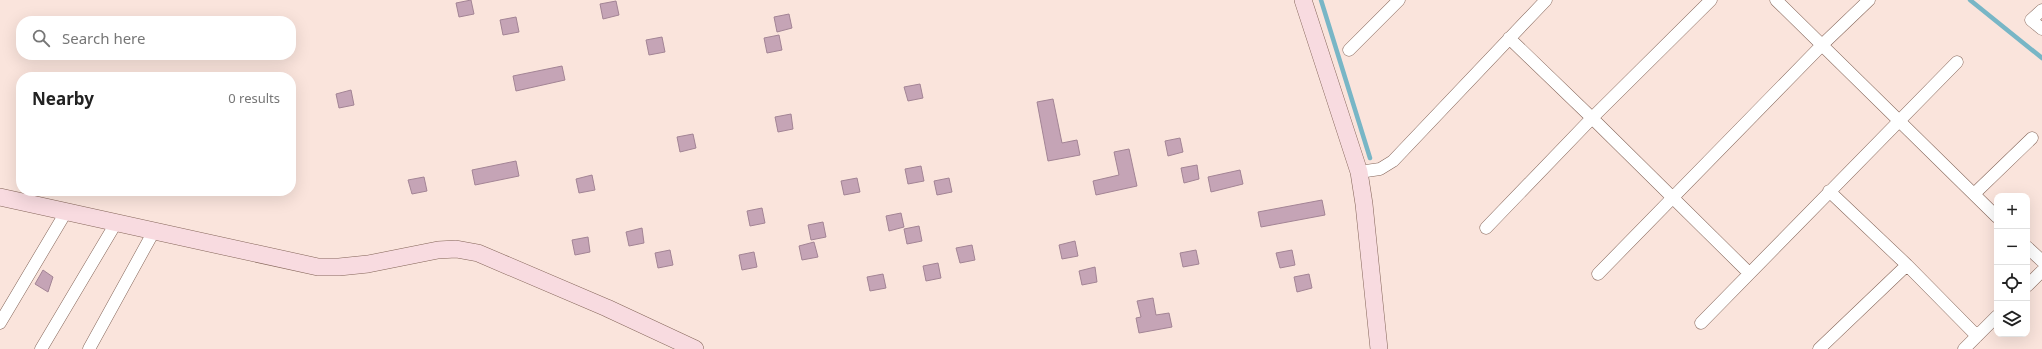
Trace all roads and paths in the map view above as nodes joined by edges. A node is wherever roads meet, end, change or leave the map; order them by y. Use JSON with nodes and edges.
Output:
{"nodes":[{"id":1,"x":1303,"y":0,"type":"edge"},
{"id":2,"x":1399,"y":0,"type":"edge"},
{"id":3,"x":1546,"y":0,"type":"edge"},
{"id":4,"x":1711,"y":0,"type":"edge"},
{"id":5,"x":1776,"y":0,"type":"edge"},
{"id":6,"x":1869,"y":0,"type":"edge"},
{"id":7,"x":2042,"y":10,"type":"edge"},
{"id":8,"x":2042,"y":29,"type":"edge"},
{"id":9,"x":1509,"y":38,"type":"junction"},
{"id":10,"x":1822,"y":45,"type":"junction"},
{"id":11,"x":1349,"y":50,"type":"dead end"},
{"id":12,"x":1957,"y":62,"type":"dead end"},
{"id":13,"x":1592,"y":118,"type":"junction"},
{"id":14,"x":1898,"y":120,"type":"junction"},
{"id":15,"x":2032,"y":138,"type":"dead end"},
{"id":16,"x":1363,"y":172,"type":"junction"},
{"id":17,"x":1829,"y":191,"type":"junction"},
{"id":18,"x":1974,"y":194,"type":"junction"},
{"id":19,"x":0,"y":197,"type":"edge"},
{"id":20,"x":1673,"y":198,"type":"junction"},
{"id":21,"x":66,"y":212,"type":"junction"},
{"id":22,"x":1994,"y":214,"type":"edge"},
{"id":23,"x":116,"y":222,"type":"junction"},
{"id":24,"x":1486,"y":228,"type":"dead end"},
{"id":25,"x":154,"y":231,"type":"junction"},
{"id":26,"x":2030,"y":250,"type":"edge"},
{"id":27,"x":2042,"y":261,"type":"edge"},
{"id":28,"x":1907,"y":265,"type":"junction"},
{"id":29,"x":2042,"y":271,"type":"edge"},
{"id":30,"x":1749,"y":273,"type":"junction"},
{"id":31,"x":1598,"y":274,"type":"dead end"},
{"id":32,"x":2030,"y":283,"type":"edge"},
{"id":33,"x":1994,"y":319,"type":"edge"},
{"id":34,"x":0,"y":323,"type":"edge"},
{"id":35,"x":1701,"y":323,"type":"dead end"},
{"id":36,"x":1977,"y":336,"type":"junction"},
{"id":37,"x":40,"y":349,"type":"edge"},
{"id":38,"x":89,"y":349,"type":"edge"},
{"id":39,"x":695,"y":349,"type":"edge"},
{"id":40,"x":1379,"y":349,"type":"edge"},
{"id":41,"x":1819,"y":349,"type":"edge"},
{"id":42,"x":1964,"y":349,"type":"edge"}],
"edges":[{"from":1,"to":16,"type":"main road"},
{"from":2,"to":11,"type":"street"},
{"from":3,"to":9,"type":"street"},
{"from":4,"to":13,"type":"street"},
{"from":5,"to":10,"type":"street"},
{"from":6,"to":10,"type":"street"},
{"from":7,"to":8,"type":"street"},
{"from":9,"to":13,"type":"street"},
{"from":9,"to":16,"type":"street"},
{"from":10,"to":14,"type":"street"},
{"from":10,"to":20,"type":"street"},
{"from":12,"to":14,"type":"street"},
{"from":13,"to":20,"type":"street"},
{"from":13,"to":24,"type":"street"},
{"from":14,"to":17,"type":"street"},
{"from":14,"to":18,"type":"street"},
{"from":15,"to":18,"type":"street"},
{"from":16,"to":40,"type":"main road"},
{"from":17,"to":28,"type":"street"},
{"from":17,"to":30,"type":"street"},
{"from":18,"to":22,"type":"street"},
{"from":19,"to":21,"type":"main road"},
{"from":20,"to":30,"type":"street"},
{"from":20,"to":31,"type":"street"},
{"from":21,"to":23,"type":"main road"},
{"from":21,"to":34,"type":"street"},
{"from":23,"to":25,"type":"main road"},
{"from":23,"to":37,"type":"street"},
{"from":25,"to":38,"type":"street"},
{"from":25,"to":39,"type":"main road"},
{"from":26,"to":27,"type":"street"},
{"from":28,"to":36,"type":"street"},
{"from":28,"to":41,"type":"street"},
{"from":29,"to":32,"type":"street"},
{"from":30,"to":35,"type":"street"},
{"from":33,"to":36,"type":"street"},
{"from":36,"to":42,"type":"street"}]}
